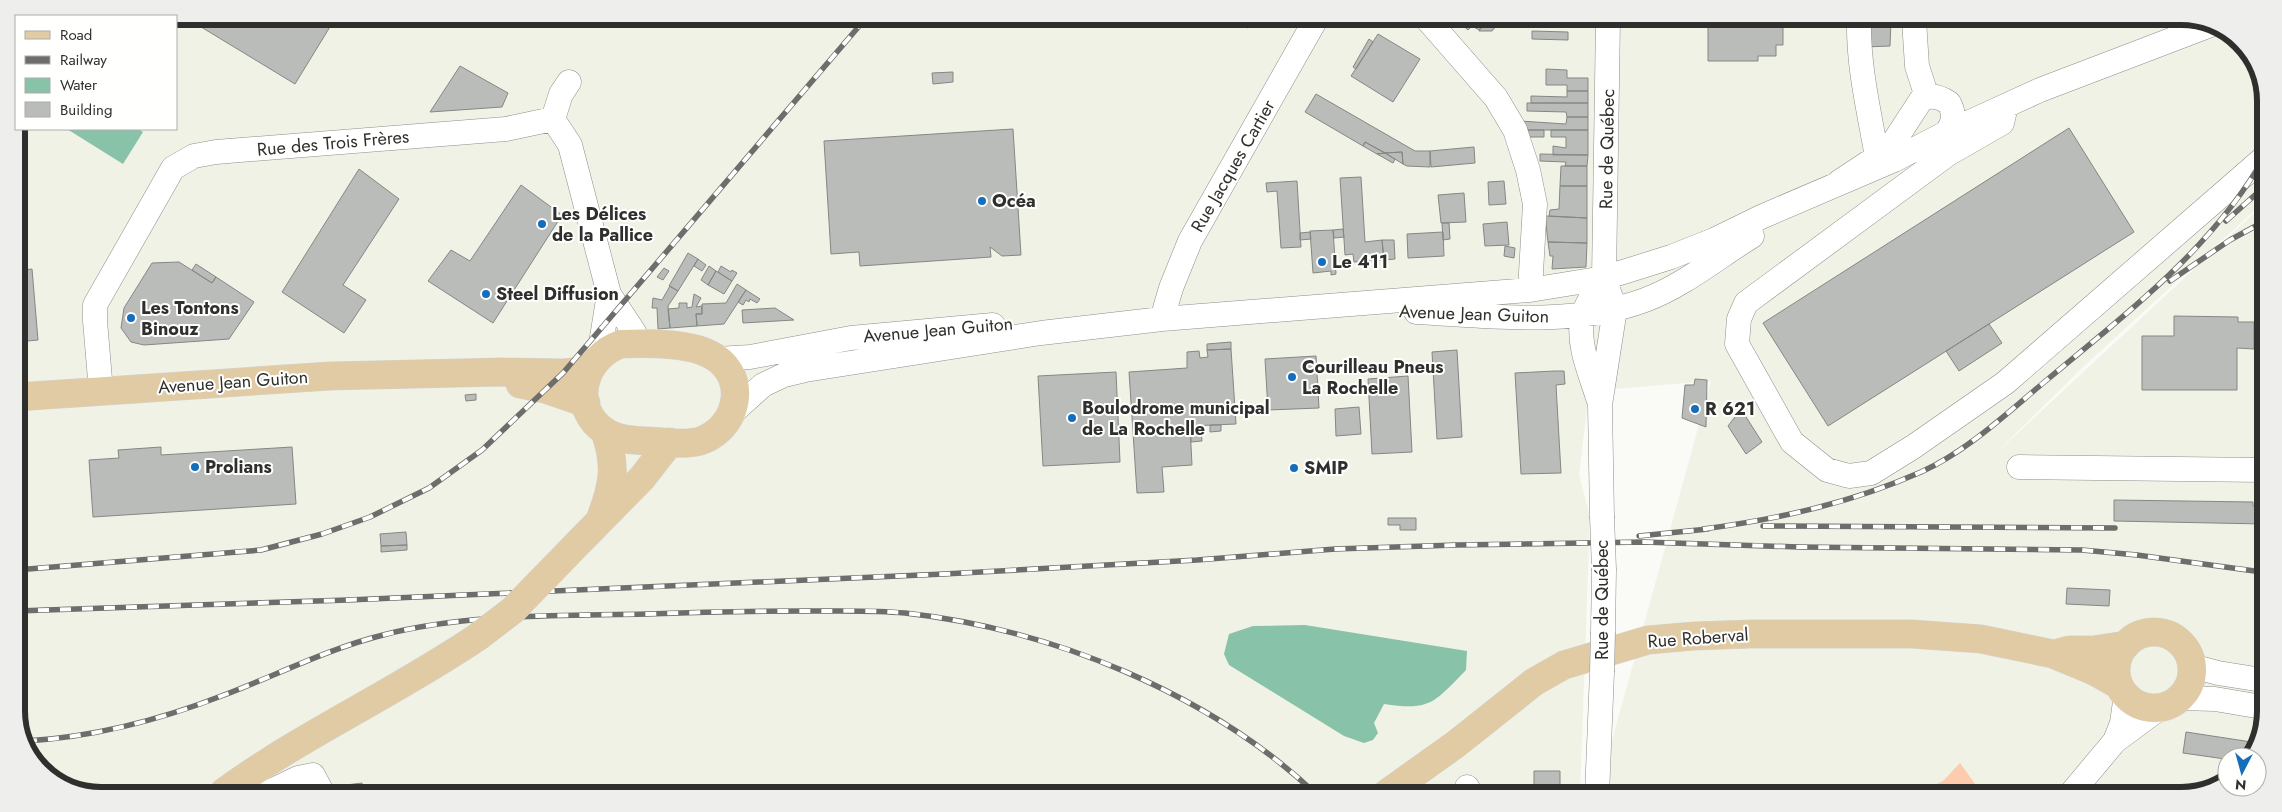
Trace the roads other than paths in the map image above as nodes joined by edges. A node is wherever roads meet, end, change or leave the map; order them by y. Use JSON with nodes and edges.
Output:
{"nodes":[{"id":1,"x":1313,"y":25,"type":"edge"},
{"id":2,"x":1432,"y":25,"type":"edge"},
{"id":3,"x":1608,"y":25,"type":"edge"},
{"id":4,"x":1859,"y":25,"type":"edge"},
{"id":5,"x":1914,"y":25,"type":"edge"},
{"id":6,"x":2202,"y":28,"type":"edge"},
{"id":7,"x":569,"y":82,"type":"dead end"},
{"id":8,"x":1927,"y":97,"type":"junction"},
{"id":9,"x":2006,"y":106,"type":"junction"},
{"id":10,"x":553,"y":120,"type":"junction"},
{"id":11,"x":1946,"y":133,"type":"junction"},
{"id":12,"x":1877,"y":157,"type":"junction"},
{"id":13,"x":2257,"y":164,"type":"edge"},
{"id":14,"x":1839,"y":182,"type":"junction"},
{"id":15,"x":1807,"y":198,"type":"junction"},
{"id":16,"x":1530,"y":290,"type":"junction"},
{"id":17,"x":608,"y":294,"type":"junction"},
{"id":18,"x":1601,"y":299,"type":"junction"},
{"id":19,"x":1332,"y":308,"type":"junction"},
{"id":20,"x":1162,"y":320,"type":"junction"},
{"id":21,"x":933,"y":340,"type":"junction"},
{"id":22,"x":639,"y":344,"type":"junction"},
{"id":23,"x":717,"y":359,"type":"junction"},
{"id":24,"x":594,"y":361,"type":"junction"},
{"id":25,"x":449,"y":373,"type":"junction"},
{"id":26,"x":101,"y":391,"type":"junction"},
{"id":27,"x":25,"y":396,"type":"edge"},
{"id":28,"x":586,"y":403,"type":"junction"},
{"id":29,"x":1600,"y":405,"type":"junction"},
{"id":30,"x":732,"y":412,"type":"junction"},
{"id":31,"x":605,"y":432,"type":"junction"},
{"id":32,"x":670,"y":442,"type":"junction"},
{"id":33,"x":2019,"y":467,"type":"dead end"},
{"id":34,"x":2257,"y":470,"type":"edge"},
{"id":35,"x":591,"y":530,"type":"junction"},
{"id":36,"x":2126,"y":645,"type":"junction"},
{"id":37,"x":2053,"y":654,"type":"junction"},
{"id":38,"x":2192,"y":666,"type":"junction"},
{"id":39,"x":2257,"y":679,"type":"edge"},
{"id":40,"x":2122,"y":690,"type":"junction"},
{"id":41,"x":2170,"y":702,"type":"junction"},
{"id":42,"x":2257,"y":706,"type":"edge"},
{"id":43,"x":2115,"y":741,"type":"junction"},
{"id":44,"x":232,"y":787,"type":"edge"},
{"id":45,"x":279,"y":787,"type":"edge"},
{"id":46,"x":319,"y":787,"type":"edge"},
{"id":47,"x":1396,"y":787,"type":"edge"},
{"id":48,"x":1597,"y":787,"type":"edge"},
{"id":49,"x":2077,"y":787,"type":"edge"}],
"edges":[{"from":1,"to":20,"type":"street","name":"Rue Jacques Cartier"},
{"from":2,"to":16,"type":"street"},
{"from":3,"to":18,"type":"street","name":"Rue de Québec"},
{"from":4,"to":12,"type":"street"},
{"from":5,"to":8,"type":"street"},
{"from":6,"to":9,"type":"street"},
{"from":7,"to":10,"type":"street"},
{"from":8,"to":11,"type":"street"},
{"from":8,"to":12,"type":"street"},
{"from":9,"to":11,"type":"street"},
{"from":9,"to":13,"type":"street"},
{"from":10,"to":17,"type":"street"},
{"from":10,"to":26,"type":"street","name":"Rue des Trois Frères"},
{"from":11,"to":14,"type":"street"},
{"from":12,"to":14,"type":"street"},
{"from":14,"to":15,"type":"street"},
{"from":15,"to":18,"type":"street"},
{"from":15,"to":18,"type":"street"},
{"from":16,"to":18,"type":"street","name":"Avenue Jean Guiton"},
{"from":16,"to":19,"type":"street","name":"Avenue Jean Guiton"},
{"from":17,"to":22,"type":"street"},
{"from":17,"to":24,"type":"street"},
{"from":18,"to":19,"type":"street","name":"Avenue Jean Guiton"},
{"from":18,"to":29,"type":"street","name":"Rue de Québec"},
{"from":18,"to":29,"type":"street","name":"Rue de Québec"},
{"from":19,"to":20,"type":"street","name":"Avenue Jean Guiton"},
{"from":20,"to":21,"type":"street","name":"Avenue Jean Guiton"},
{"from":21,"to":23,"type":"street","name":"Avenue Jean Guiton"},
{"from":21,"to":30,"type":"street","name":"Avenue Jean Guiton"},
{"from":22,"to":23,"type":"main road"},
{"from":22,"to":24,"type":"main road"},
{"from":23,"to":30,"type":"main road"},
{"from":24,"to":25,"type":"main road","name":"Avenue Jean Guiton"},
{"from":24,"to":28,"type":"main road"},
{"from":25,"to":26,"type":"main road","name":"Avenue Jean Guiton"},
{"from":25,"to":28,"type":"main road","name":"Avenue Jean Guiton"},
{"from":26,"to":27,"type":"main road","name":"Avenue Jean Guiton"},
{"from":28,"to":31,"type":"main road"},
{"from":29,"to":48,"type":"street","name":"Rue de Québec","bridge":true},
{"from":30,"to":32,"type":"main road"},
{"from":31,"to":32,"type":"main road"},
{"from":31,"to":35,"type":"main road"},
{"from":32,"to":35,"type":"main road"},
{"from":33,"to":34,"type":"street"},
{"from":35,"to":44,"type":"main road","bridge":true},
{"from":36,"to":37,"type":"main road","name":"Rue Roberval"},
{"from":36,"to":38,"type":"main road"},
{"from":36,"to":40,"type":"main road"},
{"from":37,"to":40,"type":"main road","name":"Rue Roberval"},
{"from":37,"to":47,"type":"main road","name":"Rue Roberval"},
{"from":38,"to":39,"type":"street"},
{"from":38,"to":41,"type":"main road"},
{"from":40,"to":41,"type":"main road"},
{"from":40,"to":43,"type":"street"},
{"from":41,"to":42,"type":"street"},
{"from":41,"to":43,"type":"street"},
{"from":43,"to":49,"type":"street"},
{"from":45,"to":46,"type":"street"}]}
